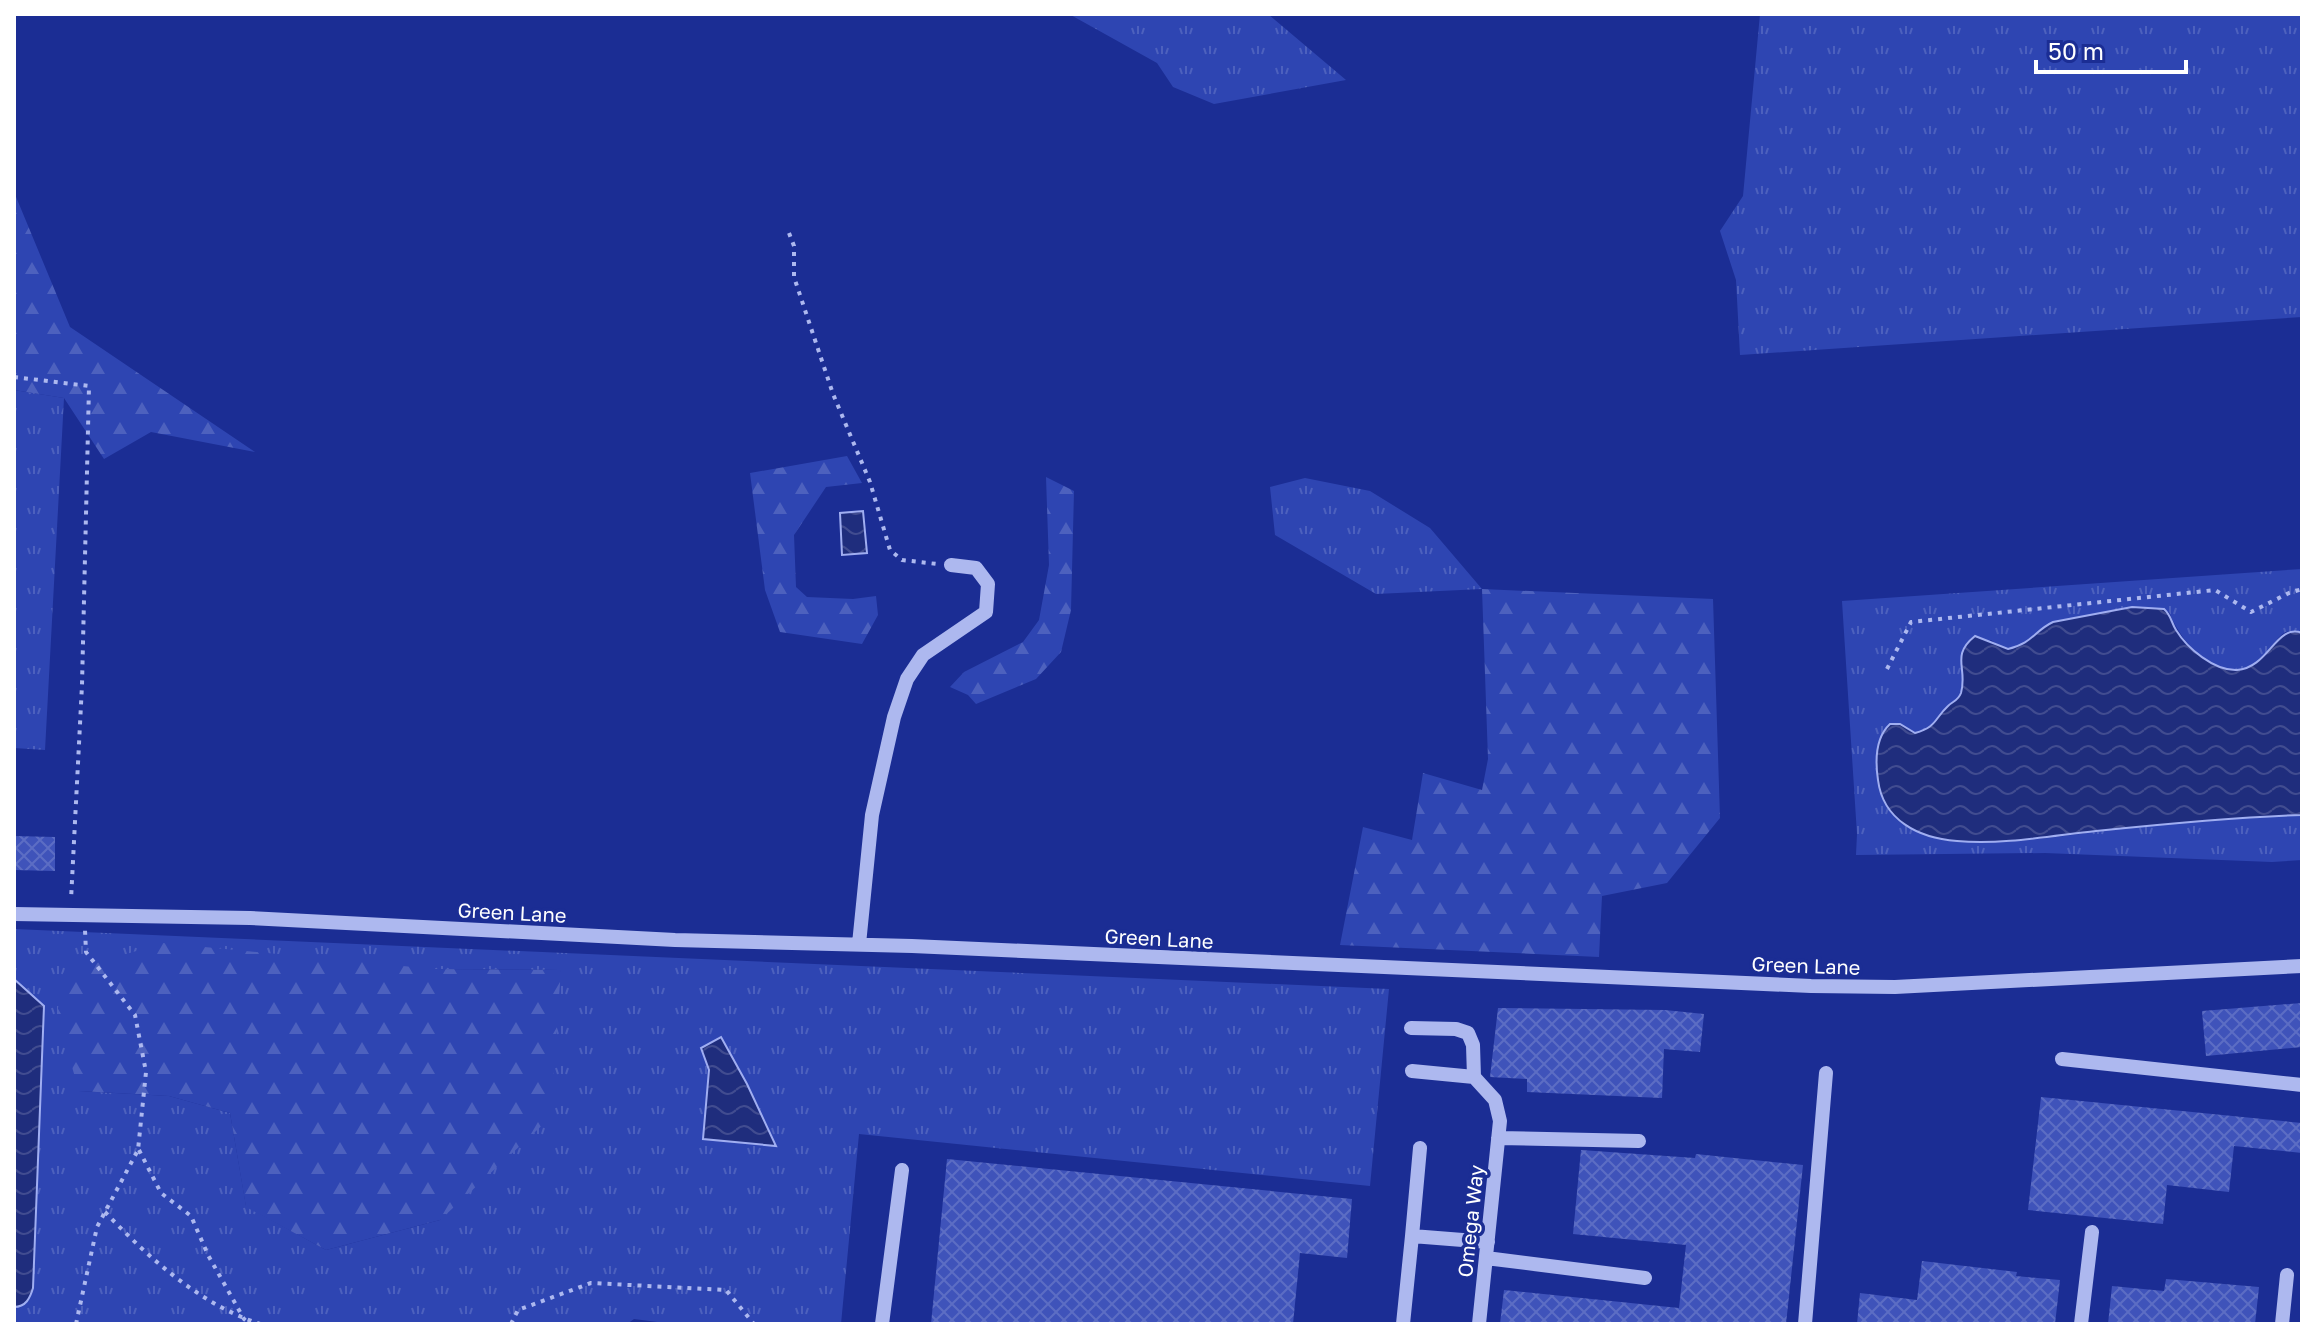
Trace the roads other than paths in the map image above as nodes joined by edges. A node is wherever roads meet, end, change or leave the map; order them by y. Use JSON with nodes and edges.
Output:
{"nodes":[{"id":1,"x":951,"y":565,"type":"road end"},
{"id":2,"x":14,"y":914,"type":"edge"},
{"id":3,"x":859,"y":944,"type":"junction"},
{"id":4,"x":2302,"y":966,"type":"edge"},
{"id":5,"x":1411,"y":1028,"type":"dead end"},
{"id":6,"x":2062,"y":1059,"type":"dead end"},
{"id":7,"x":1412,"y":1071,"type":"dead end"},
{"id":8,"x":1826,"y":1073,"type":"dead end"},
{"id":9,"x":1474,"y":1077,"type":"junction"},
{"id":10,"x":2302,"y":1085,"type":"edge"},
{"id":11,"x":1498,"y":1138,"type":"junction"},
{"id":12,"x":1639,"y":1141,"type":"dead end"},
{"id":13,"x":1420,"y":1148,"type":"dead end"},
{"id":14,"x":902,"y":1170,"type":"dead end"},
{"id":15,"x":2092,"y":1232,"type":"dead end"},
{"id":16,"x":1412,"y":1236,"type":"junction"},
{"id":17,"x":1488,"y":1242,"type":"junction"},
{"id":18,"x":1486,"y":1258,"type":"junction"},
{"id":19,"x":2287,"y":1275,"type":"dead end"},
{"id":20,"x":1645,"y":1278,"type":"dead end"},
{"id":21,"x":882,"y":1324,"type":"edge"},
{"id":22,"x":1403,"y":1324,"type":"edge"},
{"id":23,"x":1479,"y":1324,"type":"edge"},
{"id":24,"x":1805,"y":1324,"type":"edge"},
{"id":25,"x":2081,"y":1324,"type":"edge"},
{"id":26,"x":2282,"y":1324,"type":"edge"}],
"edges":[{"from":1,"to":3,"type":"street"},
{"from":2,"to":3,"type":"street","name":"Green Lane"},
{"from":3,"to":4,"type":"street","name":"Green Lane"},
{"from":5,"to":9,"type":"street"},
{"from":6,"to":10,"type":"street"},
{"from":7,"to":9,"type":"street"},
{"from":8,"to":24,"type":"street"},
{"from":9,"to":11,"type":"street","name":"Omega Way"},
{"from":11,"to":12,"type":"street"},
{"from":11,"to":17,"type":"street","name":"Omega Way"},
{"from":13,"to":16,"type":"street"},
{"from":14,"to":21,"type":"street"},
{"from":15,"to":25,"type":"street"},
{"from":16,"to":17,"type":"street"},
{"from":16,"to":22,"type":"street"},
{"from":17,"to":18,"type":"street","name":"Omega Way"},
{"from":18,"to":20,"type":"street"},
{"from":18,"to":23,"type":"street","name":"Omega Way"},
{"from":19,"to":26,"type":"street"}]}
